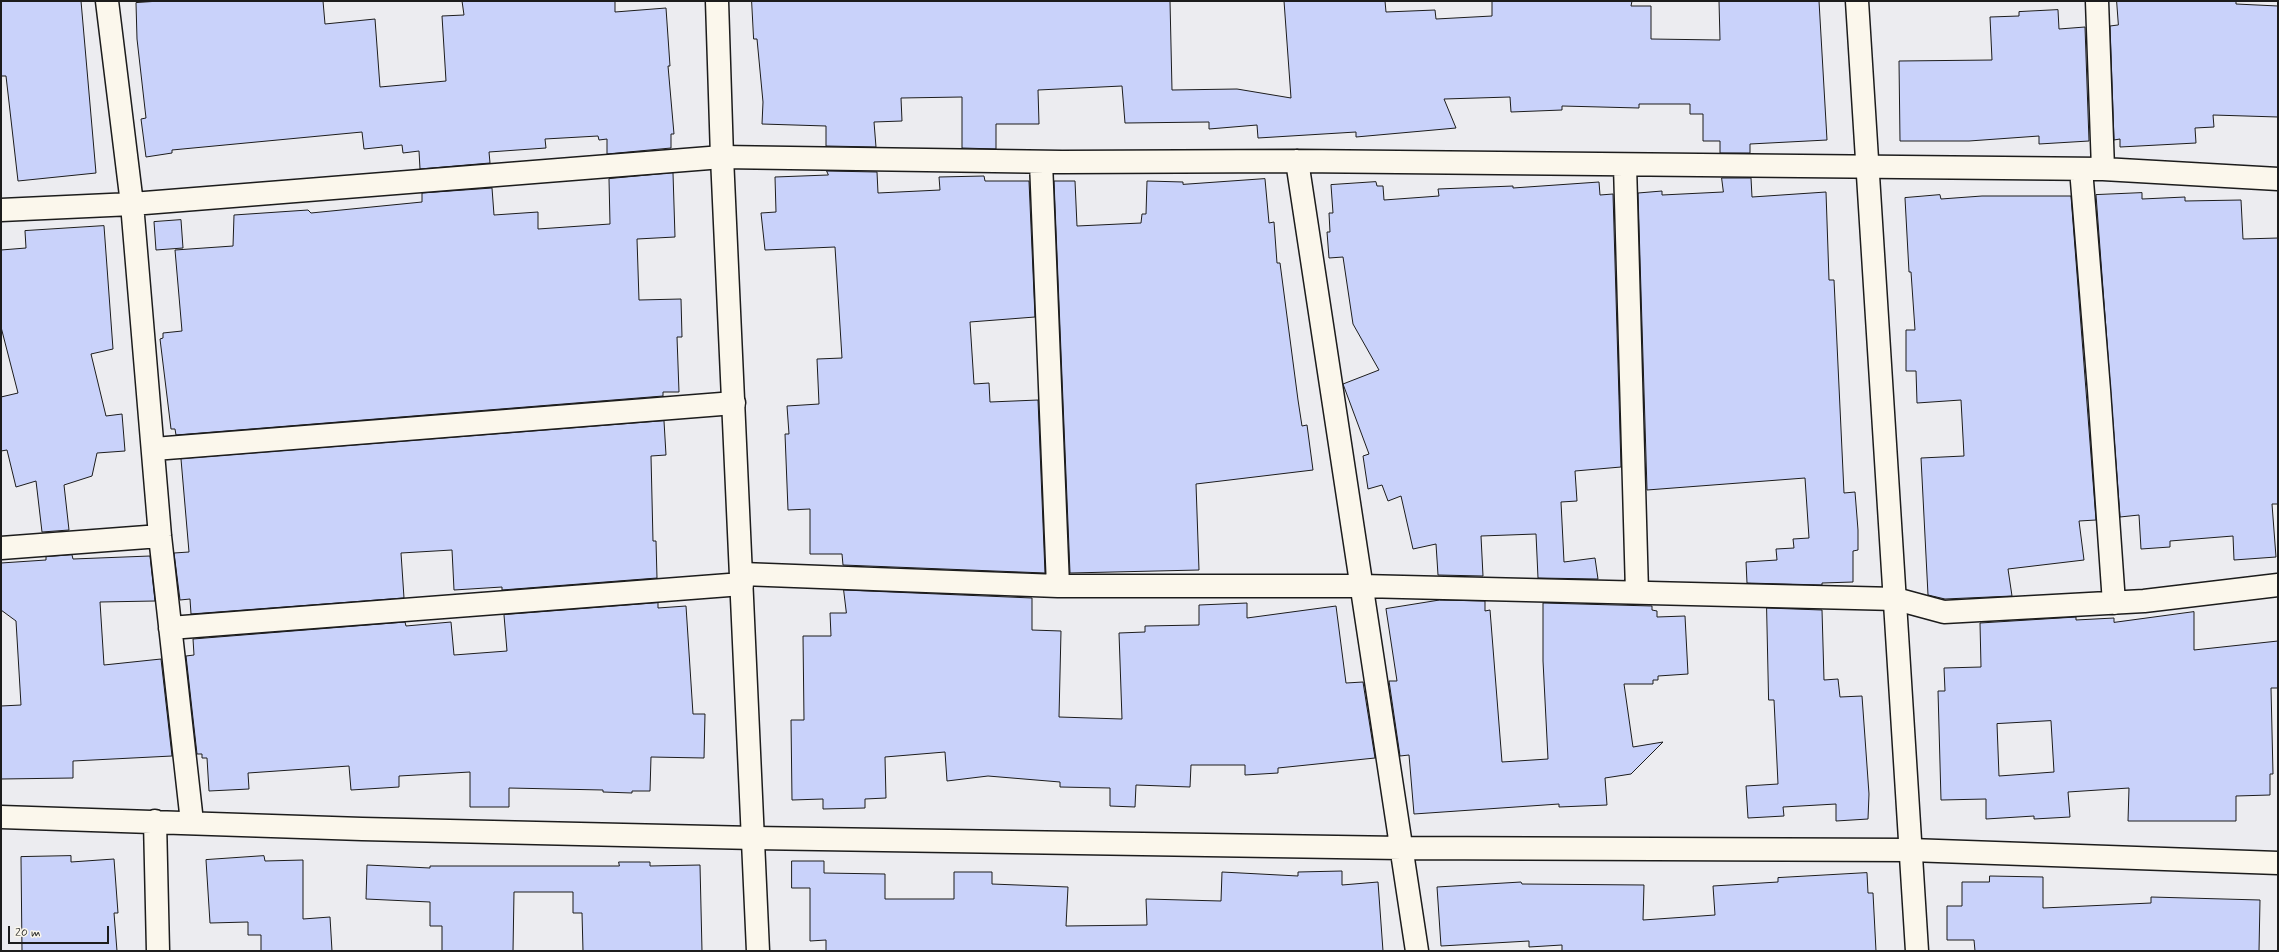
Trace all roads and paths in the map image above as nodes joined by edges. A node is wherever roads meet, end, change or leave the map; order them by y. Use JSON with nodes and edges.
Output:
{"nodes":[{"id":1,"x":107,"y":1,"type":"edge"},
{"id":2,"x":717,"y":1,"type":"edge"},
{"id":3,"x":1857,"y":1,"type":"edge"},
{"id":4,"x":2097,"y":1,"type":"edge"},
{"id":5,"x":722,"y":158,"type":"junction"},
{"id":6,"x":1297,"y":161,"type":"junction"},
{"id":7,"x":1041,"y":162,"type":"junction"},
{"id":8,"x":1624,"y":165,"type":"junction"},
{"id":9,"x":1868,"y":166,"type":"junction"},
{"id":10,"x":2081,"y":169,"type":"junction"},
{"id":11,"x":2103,"y":169,"type":"junction"},
{"id":12,"x":2278,"y":179,"type":"edge"},
{"id":13,"x":132,"y":204,"type":"junction"},
{"id":14,"x":1,"y":210,"type":"edge"},
{"id":15,"x":734,"y":403,"type":"junction"},
{"id":16,"x":154,"y":449,"type":"junction"},
{"id":17,"x":160,"y":536,"type":"junction"},
{"id":18,"x":1,"y":548,"type":"edge"},
{"id":19,"x":742,"y":579,"type":"junction"},
{"id":20,"x":2278,"y":585,"type":"edge"},
{"id":21,"x":1058,"y":586,"type":"junction"},
{"id":22,"x":1362,"y":586,"type":"junction"},
{"id":23,"x":1637,"y":592,"type":"junction"},
{"id":24,"x":1896,"y":599,"type":"junction"},
{"id":25,"x":2114,"y":603,"type":"junction"},
{"id":26,"x":170,"y":628,"type":"junction"},
{"id":27,"x":1,"y":817,"type":"edge"},
{"id":28,"x":155,"y":821,"type":"junction"},
{"id":29,"x":192,"y":822,"type":"junction"},
{"id":30,"x":754,"y":838,"type":"junction"},
{"id":31,"x":1401,"y":848,"type":"junction"},
{"id":32,"x":1910,"y":850,"type":"junction"},
{"id":33,"x":2278,"y":863,"type":"edge"},
{"id":34,"x":158,"y":951,"type":"edge"},
{"id":35,"x":758,"y":951,"type":"edge"},
{"id":36,"x":1417,"y":951,"type":"edge"},
{"id":37,"x":1916,"y":951,"type":"edge"}],
"edges":[{"from":1,"to":13,"type":"street"},
{"from":2,"to":5,"type":"street"},
{"from":3,"to":9,"type":"street"},
{"from":4,"to":11,"type":"street"},
{"from":5,"to":7,"type":"street"},
{"from":5,"to":13,"type":"street"},
{"from":5,"to":15,"type":"street"},
{"from":6,"to":7,"type":"street"},
{"from":6,"to":8,"type":"street"},
{"from":6,"to":22,"type":"street"},
{"from":7,"to":21,"type":"street"},
{"from":8,"to":9,"type":"street"},
{"from":8,"to":23,"type":"street"},
{"from":9,"to":10,"type":"street"},
{"from":9,"to":24,"type":"street"},
{"from":10,"to":11,"type":"street"},
{"from":10,"to":25,"type":"street"},
{"from":11,"to":12,"type":"street"},
{"from":13,"to":14,"type":"street"},
{"from":13,"to":16,"type":"street"},
{"from":15,"to":16,"type":"street"},
{"from":15,"to":19,"type":"street"},
{"from":16,"to":17,"type":"street"},
{"from":17,"to":18,"type":"street"},
{"from":17,"to":26,"type":"street"},
{"from":19,"to":21,"type":"street"},
{"from":19,"to":26,"type":"street"},
{"from":19,"to":30,"type":"street"},
{"from":20,"to":25,"type":"street"},
{"from":21,"to":22,"type":"street"},
{"from":22,"to":23,"type":"street"},
{"from":22,"to":31,"type":"street"},
{"from":23,"to":24,"type":"street"},
{"from":24,"to":25,"type":"street"},
{"from":24,"to":32,"type":"street"},
{"from":26,"to":29,"type":"street"},
{"from":27,"to":28,"type":"street"},
{"from":28,"to":29,"type":"street"},
{"from":28,"to":34,"type":"street"},
{"from":29,"to":30,"type":"street"},
{"from":30,"to":31,"type":"street"},
{"from":30,"to":35,"type":"street"},
{"from":31,"to":32,"type":"street"},
{"from":31,"to":36,"type":"street"},
{"from":32,"to":33,"type":"street"},
{"from":32,"to":37,"type":"street"}]}
